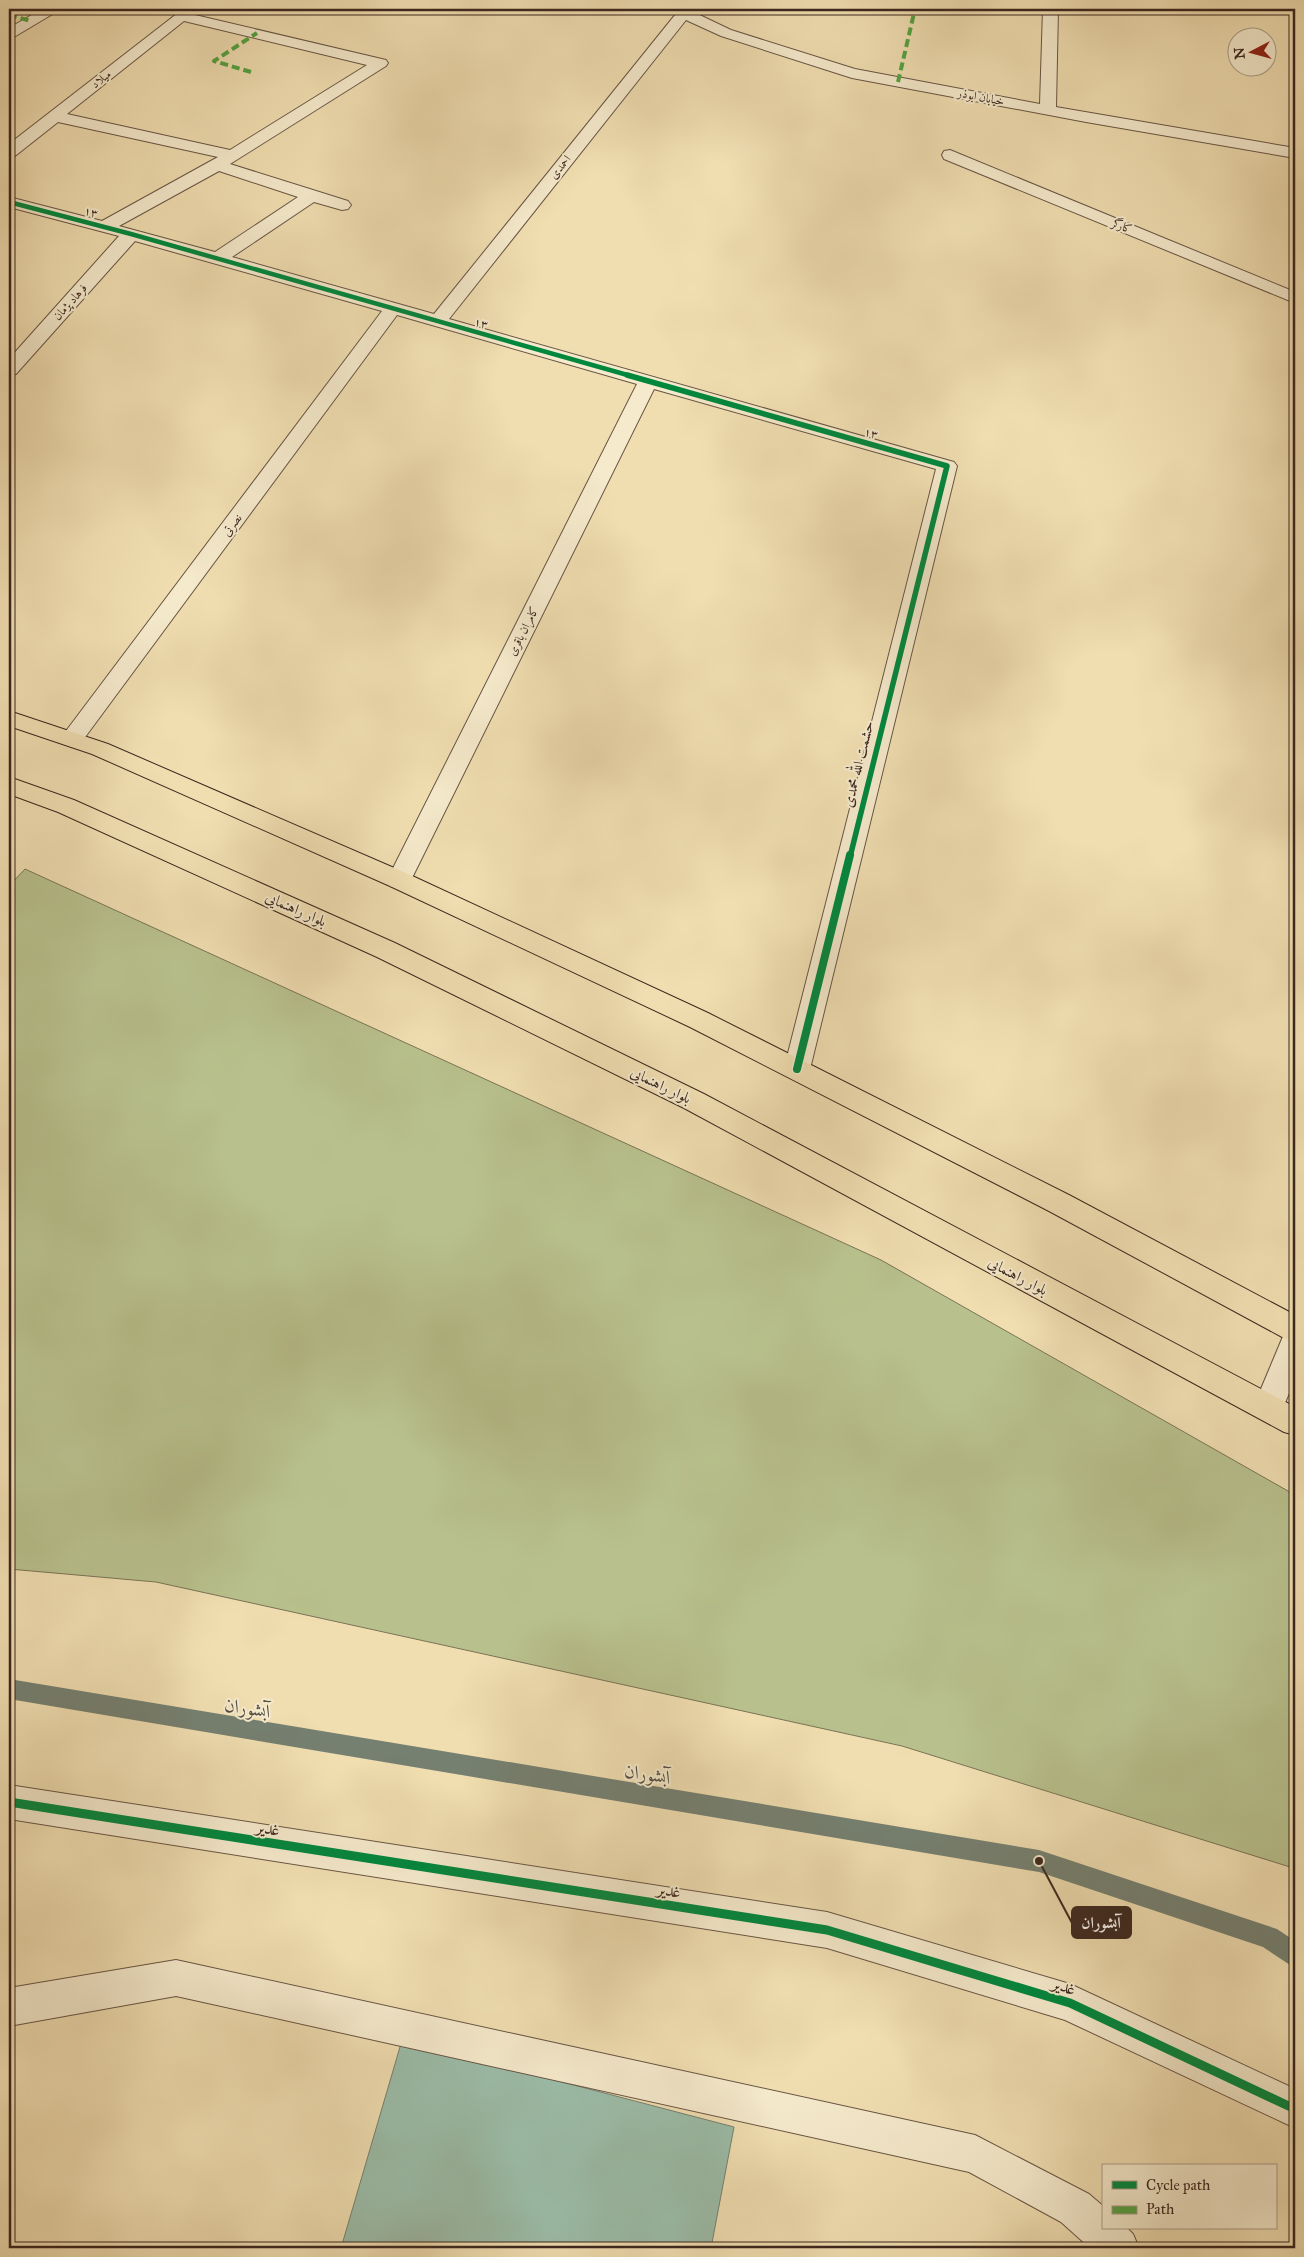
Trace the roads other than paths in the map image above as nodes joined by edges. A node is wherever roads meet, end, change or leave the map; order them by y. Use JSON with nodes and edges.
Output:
{"nodes":[{"id":1,"x":53,"y":9,"type":"edge"},
{"id":2,"x":1051,"y":9,"type":"edge"},
{"id":3,"x":680,"y":11,"type":"edge"},
{"id":4,"x":188,"y":12,"type":"edge"},
{"id":5,"x":9,"y":34,"type":"edge"},
{"id":6,"x":1048,"y":110,"type":"junction"},
{"id":7,"x":54,"y":116,"type":"junction"},
{"id":8,"x":9,"y":152,"type":"edge"},
{"id":9,"x":1295,"y":153,"type":"edge"},
{"id":10,"x":232,"y":155,"type":"junction"},
{"id":11,"x":950,"y":155,"type":"dead end"},
{"id":12,"x":217,"y":164,"type":"junction"},
{"id":13,"x":312,"y":195,"type":"junction"},
{"id":14,"x":9,"y":202,"type":"edge"},
{"id":15,"x":342,"y":205,"type":"dead end"},
{"id":16,"x":104,"y":227,"type":"junction"},
{"id":17,"x":131,"y":234,"type":"junction"},
{"id":18,"x":217,"y":259,"type":"junction"},
{"id":19,"x":1295,"y":298,"type":"edge"},
{"id":20,"x":392,"y":310,"type":"junction"},
{"id":21,"x":437,"y":322,"type":"junction"},
{"id":22,"x":9,"y":370,"type":"edge"},
{"id":23,"x":648,"y":382,"type":"junction"},
{"id":24,"x":946,"y":466,"type":"joint"},
{"id":25,"x":9,"y":718,"type":"edge"},
{"id":26,"x":72,"y":739,"type":"junction"},
{"id":27,"x":9,"y":786,"type":"edge"},
{"id":28,"x":399,"y":880,"type":"junction"},
{"id":29,"x":797,"y":1069,"type":"junction"},
{"id":30,"x":1295,"y":1329,"type":"edge"},
{"id":31,"x":1295,"y":1343,"type":"edge"},
{"id":32,"x":1268,"y":1408,"type":"junction"},
{"id":33,"x":1295,"y":1422,"type":"edge"},
{"id":34,"x":9,"y":1802,"type":"edge"},
{"id":35,"x":9,"y":2007,"type":"edge"},
{"id":36,"x":1295,"y":2109,"type":"edge"},
{"id":37,"x":1119,"y":2248,"type":"edge"}],
"edges":[{"from":1,"to":5,"type":"street"},
{"from":2,"to":6,"type":"street"},
{"from":3,"to":6,"type":"street","name":"خیابان ابوذر"},
{"from":3,"to":21,"type":"street","name":"احمدی"},
{"from":4,"to":7,"type":"street","name":"میلاد"},
{"from":4,"to":10,"type":"street"},
{"from":6,"to":9,"type":"street","name":"خیابان ابوذر"},
{"from":7,"to":8,"type":"street","name":"میلاد"},
{"from":7,"to":10,"type":"street"},
{"from":10,"to":12,"type":"street"},
{"from":11,"to":19,"type":"street","name":"کارگر"},
{"from":12,"to":13,"type":"street"},
{"from":12,"to":16,"type":"street"},
{"from":13,"to":15,"type":"street"},
{"from":13,"to":18,"type":"street"},
{"from":14,"to":16,"type":"street","name":"۱۳"},
{"from":16,"to":17,"type":"street","name":"۱۳"},
{"from":17,"to":18,"type":"street","name":"۱۳"},
{"from":17,"to":22,"type":"street","name":"فرهاد پژمان"},
{"from":18,"to":20,"type":"street","name":"۱۳"},
{"from":20,"to":21,"type":"street","name":"۱۳"},
{"from":20,"to":26,"type":"street","name":"نصرتی"},
{"from":21,"to":23,"type":"street","name":"۱۳"},
{"from":23,"to":24,"type":"street","name":"۱۳"},
{"from":23,"to":28,"type":"street","name":"کامران باقری"},
{"from":24,"to":29,"type":"street","name":"حشمت الله محمدی"},
{"from":25,"to":26,"type":"main road"},
{"from":26,"to":28,"type":"main road"},
{"from":27,"to":32,"type":"main road","name":"بلوار راهنمایی"},
{"from":28,"to":29,"type":"main road"},
{"from":29,"to":30,"type":"main road"},
{"from":31,"to":32,"type":"street"},
{"from":32,"to":33,"type":"main road","name":"بلوار راهنمایی"},
{"from":34,"to":36,"type":"street","name":"غدیر"},
{"from":35,"to":37,"type":"street"}]}
